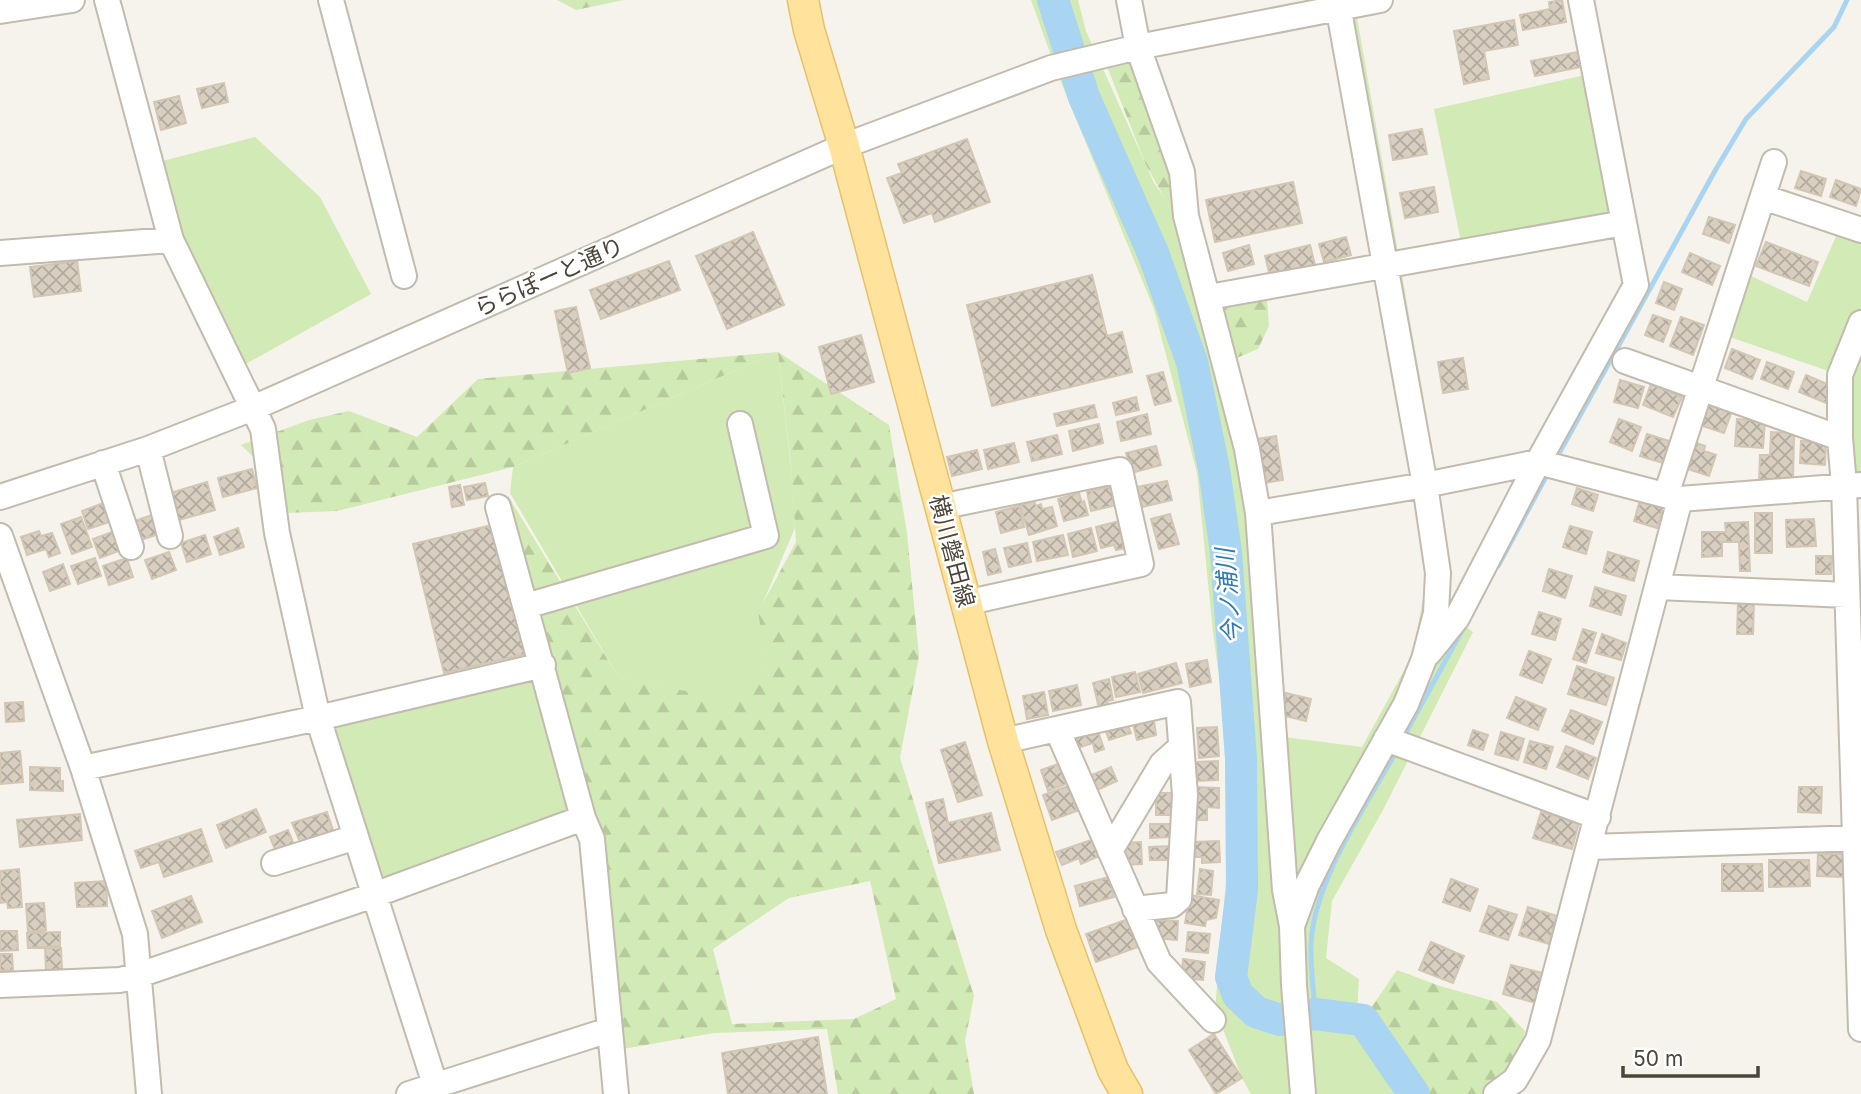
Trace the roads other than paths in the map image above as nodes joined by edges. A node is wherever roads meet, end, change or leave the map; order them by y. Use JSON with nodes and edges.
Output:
{"nodes":[{"id":1,"x":72,"y":0,"type":"edge"},
{"id":2,"x":107,"y":0,"type":"edge"},
{"id":3,"x":331,"y":0,"type":"edge"},
{"id":4,"x":803,"y":0,"type":"edge"},
{"id":5,"x":1129,"y":0,"type":"edge"},
{"id":6,"x":1380,"y":0,"type":"edge"},
{"id":7,"x":1581,"y":0,"type":"edge"},
{"id":8,"x":1338,"y":4,"type":"edge"},
{"id":9,"x":0,"y":11,"type":"edge"},
{"id":10,"x":1138,"y":47,"type":"junction"},
{"id":11,"x":844,"y":146,"type":"junction"},
{"id":12,"x":1774,"y":162,"type":"dead end"},
{"id":13,"x":1762,"y":197,"type":"junction"},
{"id":14,"x":1624,"y":223,"type":"junction"},
{"id":15,"x":1861,"y":230,"type":"edge"},
{"id":16,"x":171,"y":240,"type":"junction"},
{"id":17,"x":0,"y":253,"type":"edge"},
{"id":18,"x":1385,"y":267,"type":"junction"},
{"id":19,"x":404,"y":275,"type":"dead end"},
{"id":20,"x":1209,"y":297,"type":"junction"},
{"id":21,"x":1861,"y":323,"type":"edge"},
{"id":22,"x":1625,"y":361,"type":"dead end"},
{"id":23,"x":1700,"y":390,"type":"junction"},
{"id":24,"x":253,"y":408,"type":"junction"},
{"id":25,"x":740,"y":424,"type":"dead end"},
{"id":26,"x":1840,"y":438,"type":"junction"},
{"id":27,"x":148,"y":449,"type":"junction"},
{"id":28,"x":1538,"y":461,"type":"junction"},
{"id":29,"x":103,"y":463,"type":"junction"},
{"id":30,"x":1425,"y":485,"type":"junction"},
{"id":31,"x":1852,"y":485,"type":"edge"},
{"id":32,"x":0,"y":497,"type":"edge"},
{"id":33,"x":1673,"y":497,"type":"junction"},
{"id":34,"x":498,"y":507,"type":"dead end"},
{"id":35,"x":940,"y":507,"type":"junction"},
{"id":36,"x":1258,"y":513,"type":"junction"},
{"id":37,"x":0,"y":536,"type":"edge"},
{"id":38,"x":170,"y":536,"type":"dead end"},
{"id":39,"x":131,"y":547,"type":"dead end"},
{"id":40,"x":1657,"y":587,"type":"junction"},
{"id":41,"x":1847,"y":595,"type":"junction"},
{"id":42,"x":965,"y":603,"type":"junction"},
{"id":43,"x":526,"y":606,"type":"junction"},
{"id":44,"x":1424,"y":659,"type":"junction"},
{"id":45,"x":543,"y":665,"type":"junction"},
{"id":46,"x":318,"y":718,"type":"junction"},
{"id":47,"x":1057,"y":729,"type":"junction"},
{"id":48,"x":1386,"y":739,"type":"junction"},
{"id":49,"x":1003,"y":741,"type":"junction"},
{"id":50,"x":1181,"y":747,"type":"junction"},
{"id":51,"x":83,"y":768,"type":"junction"},
{"id":52,"x":1598,"y":817,"type":"junction"},
{"id":53,"x":583,"y":818,"type":"junction"},
{"id":54,"x":356,"y":837,"type":"junction"},
{"id":55,"x":1858,"y":838,"type":"edge"},
{"id":56,"x":1590,"y":847,"type":"junction"},
{"id":57,"x":1110,"y":851,"type":"junction"},
{"id":58,"x":274,"y":863,"type":"dead end"},
{"id":59,"x":374,"y":895,"type":"junction"},
{"id":60,"x":1135,"y":909,"type":"junction"},
{"id":61,"x":1292,"y":926,"type":"junction"},
{"id":62,"x":139,"y":975,"type":"junction"},
{"id":63,"x":0,"y":985,"type":"edge"},
{"id":64,"x":1213,"y":1020,"type":"dead end"},
{"id":65,"x":1861,"y":1029,"type":"edge"},
{"id":66,"x":609,"y":1030,"type":"junction"},
{"id":67,"x":436,"y":1090,"type":"edge"},
{"id":68,"x":149,"y":1094,"type":"edge"},
{"id":69,"x":409,"y":1094,"type":"edge"},
{"id":70,"x":616,"y":1094,"type":"edge"},
{"id":71,"x":1127,"y":1094,"type":"edge"},
{"id":72,"x":1303,"y":1094,"type":"edge"},
{"id":73,"x":1496,"y":1094,"type":"edge"}],
"edges":[{"from":1,"to":9,"type":"street"},
{"from":2,"to":16,"type":"street"},
{"from":3,"to":19,"type":"street"},
{"from":4,"to":11,"type":"main road","name":"横川磐田線"},
{"from":5,"to":10,"type":"street"},
{"from":6,"to":8,"type":"street","name":"ららぽーと通り"},
{"from":7,"to":14,"type":"street"},
{"from":8,"to":10,"type":"street","name":"ららぽーと通り"},
{"from":8,"to":18,"type":"street"},
{"from":10,"to":11,"type":"street","name":"ららぽーと通り"},
{"from":10,"to":20,"type":"street"},
{"from":11,"to":24,"type":"street","name":"ららぽーと通り"},
{"from":11,"to":35,"type":"main road","name":"横川磐田線"},
{"from":12,"to":13,"type":"street"},
{"from":13,"to":15,"type":"street"},
{"from":13,"to":23,"type":"street"},
{"from":14,"to":18,"type":"street"},
{"from":14,"to":28,"type":"street"},
{"from":16,"to":17,"type":"street"},
{"from":16,"to":24,"type":"street"},
{"from":18,"to":20,"type":"street"},
{"from":18,"to":30,"type":"street"},
{"from":20,"to":36,"type":"street"},
{"from":21,"to":26,"type":"street"},
{"from":22,"to":23,"type":"street"},
{"from":23,"to":26,"type":"street"},
{"from":23,"to":33,"type":"street"},
{"from":24,"to":27,"type":"street","name":"ららぽーと通り"},
{"from":24,"to":46,"type":"street"},
{"from":25,"to":43,"type":"street"},
{"from":26,"to":31,"type":"street"},
{"from":27,"to":29,"type":"street","name":"ららぽーと通り"},
{"from":27,"to":38,"type":"street"},
{"from":28,"to":30,"type":"street"},
{"from":28,"to":33,"type":"street"},
{"from":28,"to":44,"type":"street"},
{"from":29,"to":32,"type":"street","name":"ららぽーと通り"},
{"from":29,"to":39,"type":"street"},
{"from":30,"to":36,"type":"street"},
{"from":30,"to":44,"type":"street"},
{"from":31,"to":33,"type":"street"},
{"from":31,"to":41,"type":"street"},
{"from":33,"to":40,"type":"street"},
{"from":34,"to":43,"type":"street"},
{"from":35,"to":42,"type":"main road","name":"横川磐田線"},
{"from":35,"to":42,"type":"street"},
{"from":36,"to":61,"type":"street"},
{"from":37,"to":51,"type":"street"},
{"from":40,"to":41,"type":"street"},
{"from":40,"to":52,"type":"street"},
{"from":41,"to":55,"type":"street"},
{"from":42,"to":49,"type":"main road","name":"横川磐田線"},
{"from":43,"to":45,"type":"street"},
{"from":44,"to":48,"type":"street"},
{"from":45,"to":46,"type":"street"},
{"from":45,"to":53,"type":"street"},
{"from":46,"to":51,"type":"street"},
{"from":46,"to":54,"type":"street"},
{"from":47,"to":49,"type":"street"},
{"from":47,"to":50,"type":"street"},
{"from":47,"to":57,"type":"street"},
{"from":48,"to":52,"type":"street"},
{"from":48,"to":61,"type":"street"},
{"from":49,"to":71,"type":"main road","name":"横川磐田線"},
{"from":50,"to":57,"type":"street"},
{"from":50,"to":60,"type":"street"},
{"from":51,"to":62,"type":"street"},
{"from":52,"to":56,"type":"street"},
{"from":53,"to":59,"type":"street"},
{"from":53,"to":66,"type":"street"},
{"from":54,"to":58,"type":"street"},
{"from":54,"to":59,"type":"street"},
{"from":55,"to":56,"type":"street"},
{"from":55,"to":65,"type":"street"},
{"from":56,"to":73,"type":"street"},
{"from":57,"to":60,"type":"street"},
{"from":59,"to":62,"type":"street"},
{"from":59,"to":67,"type":"street"},
{"from":60,"to":64,"type":"street"},
{"from":61,"to":72,"type":"street"},
{"from":62,"to":63,"type":"street"},
{"from":62,"to":68,"type":"street"},
{"from":66,"to":67,"type":"street"},
{"from":66,"to":70,"type":"street"},
{"from":67,"to":69,"type":"street"}]}
